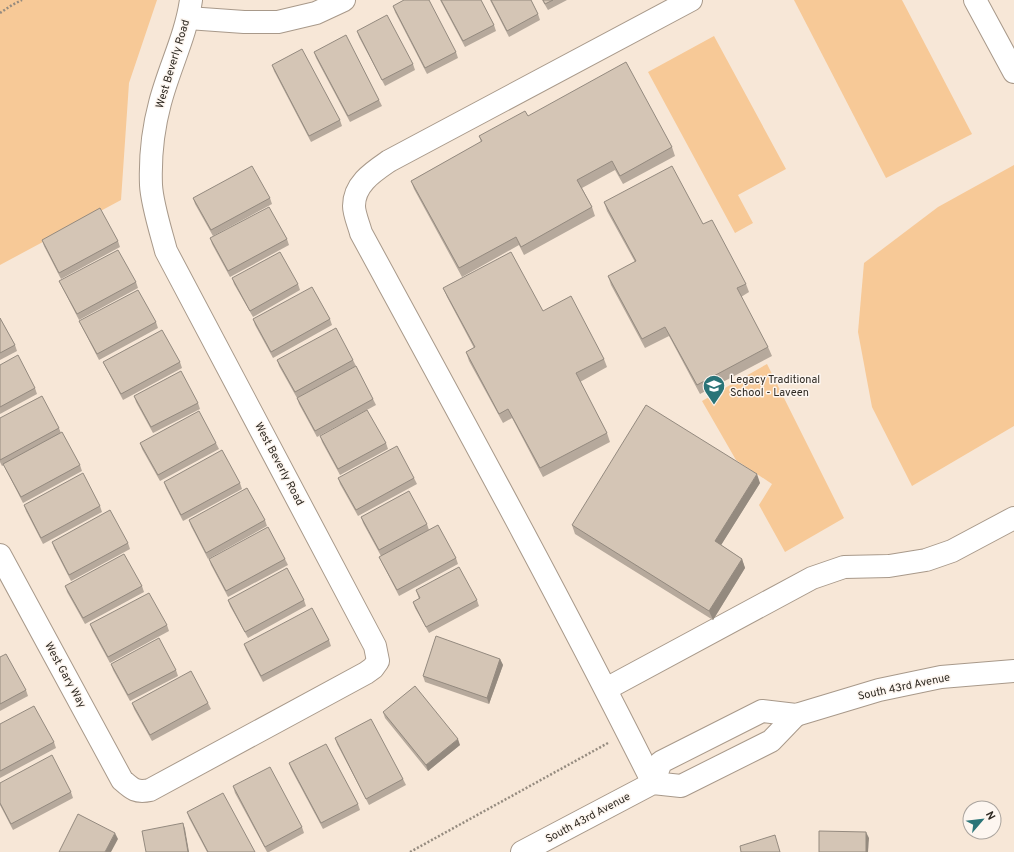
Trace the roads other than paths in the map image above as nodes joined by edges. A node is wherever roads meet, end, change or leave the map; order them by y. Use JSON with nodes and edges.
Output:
{"nodes":[{"id":1,"x":344,"y":0,"type":"edge"},
{"id":2,"x":691,"y":0,"type":"edge"},
{"id":3,"x":975,"y":0,"type":"edge"},
{"id":4,"x":190,"y":9,"type":"edge"},
{"id":5,"x":1014,"y":72,"type":"edge"},
{"id":6,"x":1014,"y":518,"type":"edge"},
{"id":7,"x":0,"y":554,"type":"edge"},
{"id":8,"x":1014,"y":671,"type":"edge"},
{"id":9,"x":606,"y":689,"type":"junction"},
{"id":10,"x":796,"y":715,"type":"junction"},
{"id":11,"x":653,"y":783,"type":"junction"},
{"id":12,"x":136,"y":791,"type":"joint"},
{"id":13,"x":522,"y":852,"type":"edge"}],
"edges":[{"from":1,"to":4,"type":"street"},
{"from":2,"to":9,"type":"street"},
{"from":3,"to":5,"type":"street"},
{"from":4,"to":12,"type":"street","name":"West Beverly Road"},
{"from":6,"to":9,"type":"street"},
{"from":7,"to":12,"type":"street","name":"West Gary Way"},
{"from":8,"to":10,"type":"street","name":"South 43rd Avenue"},
{"from":9,"to":11,"type":"street"},
{"from":10,"to":11,"type":"street","name":"South 43rd Avenue"},
{"from":10,"to":11,"type":"street","name":"South 43rd Avenue"},
{"from":11,"to":13,"type":"street","name":"South 43rd Avenue"}]}
